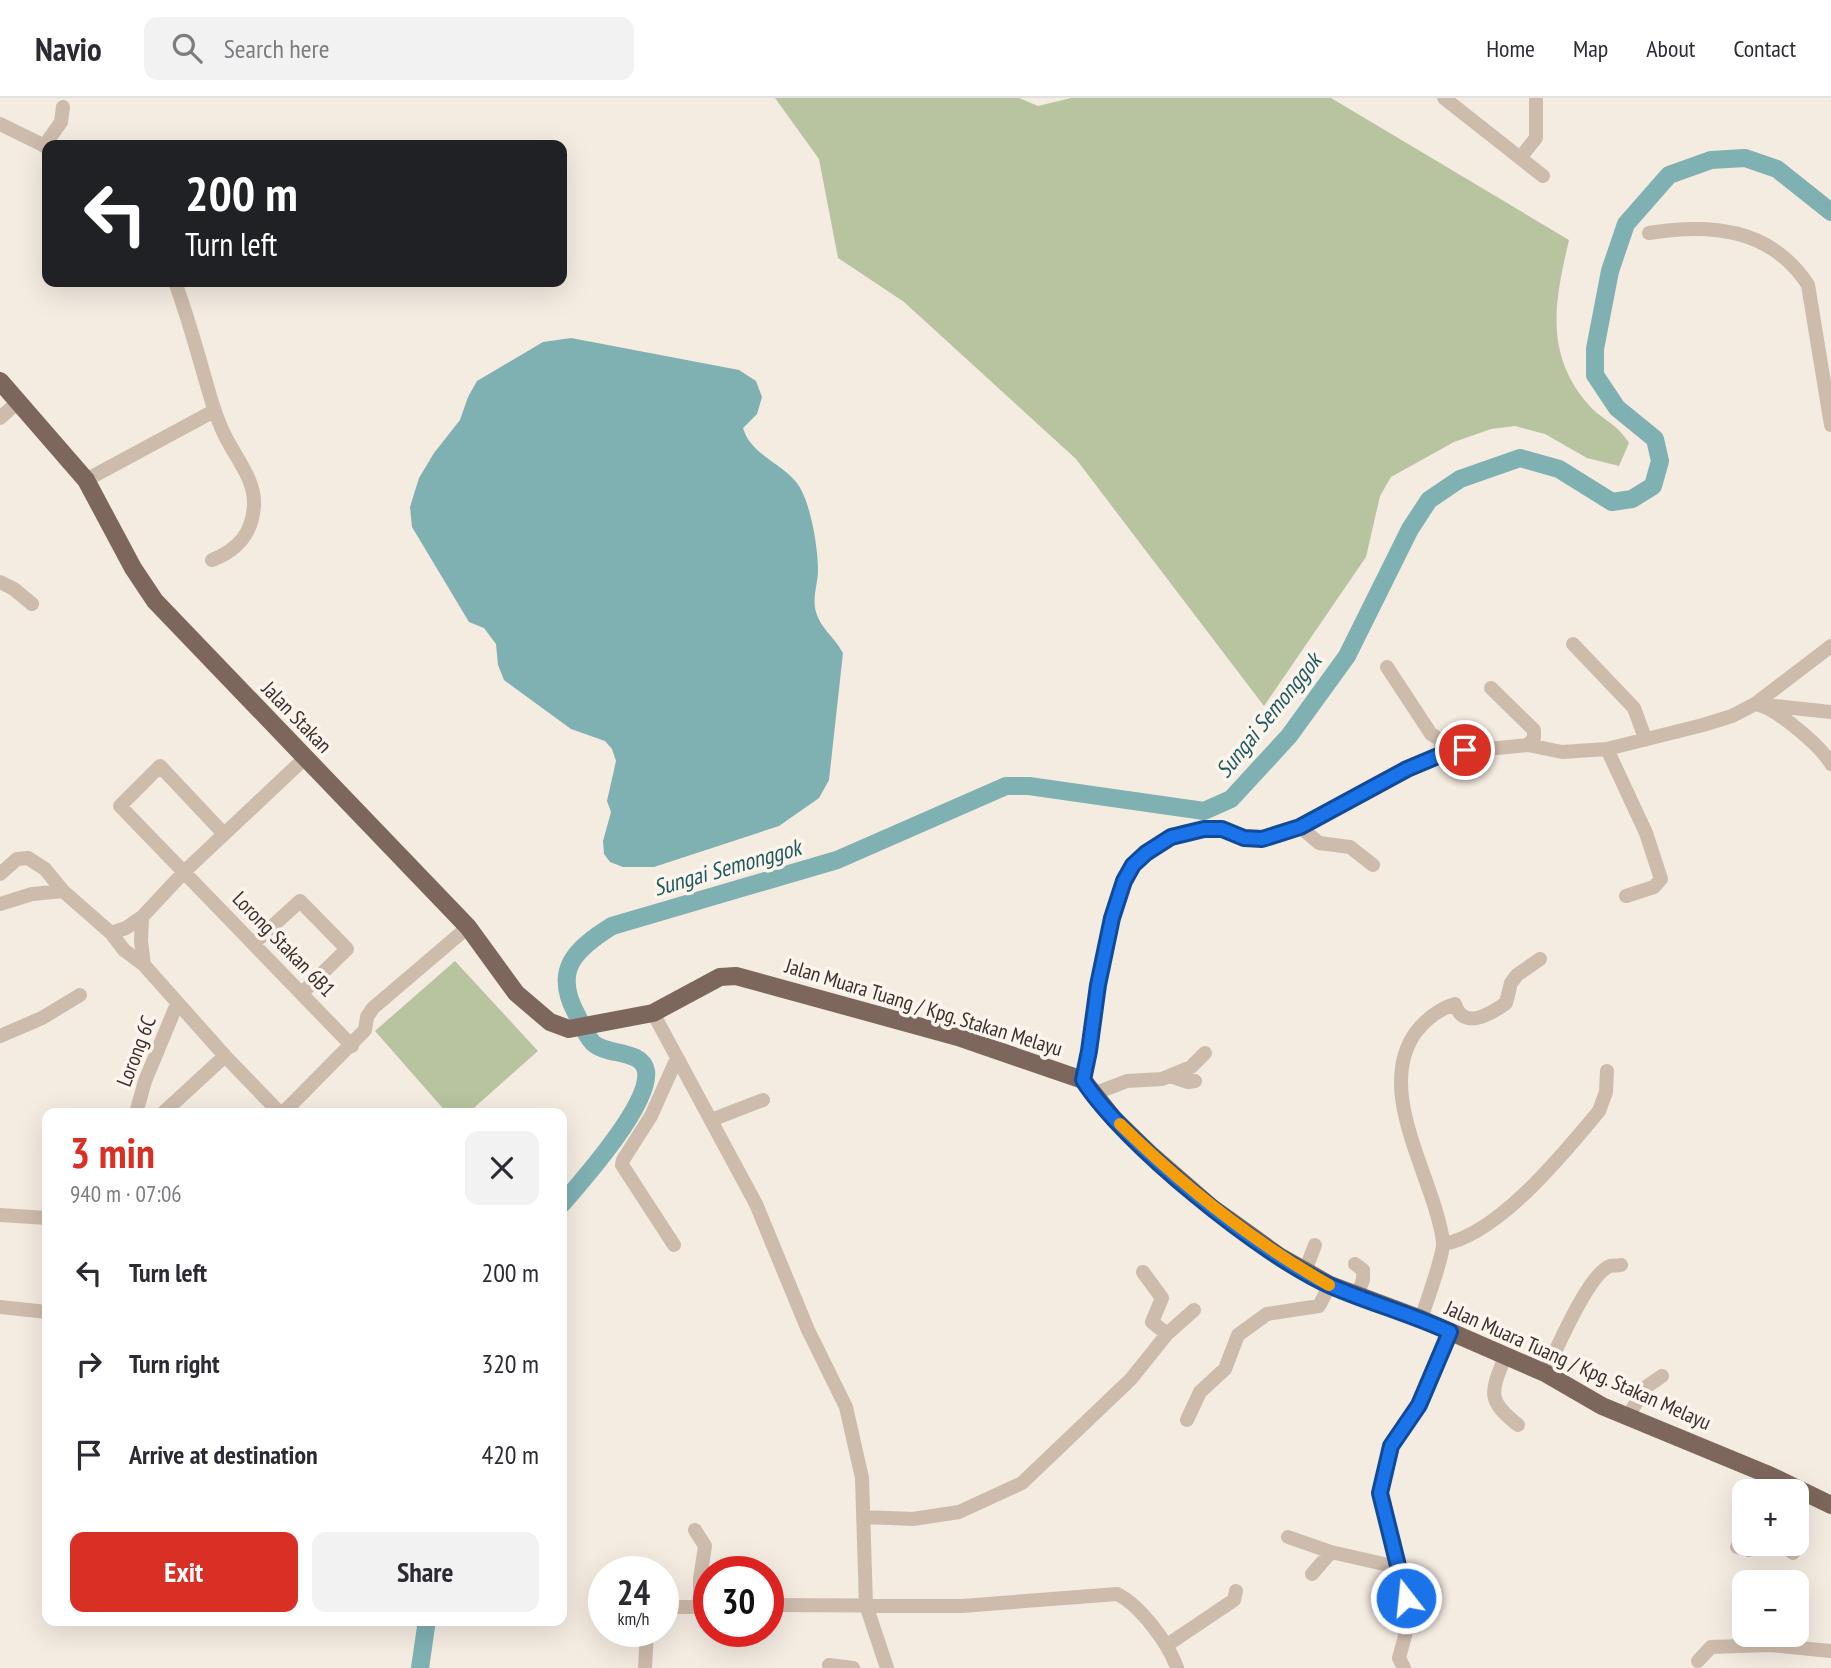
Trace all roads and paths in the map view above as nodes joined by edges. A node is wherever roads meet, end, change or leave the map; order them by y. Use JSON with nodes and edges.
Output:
{"nodes":[{"id":1,"x":1444,"y":98,"type":"edge"},
{"id":2,"x":1535,"y":98,"type":"edge"},
{"id":3,"x":63,"y":107,"type":"dead end"},
{"id":4,"x":0,"y":124,"type":"edge"},
{"id":5,"x":50,"y":140,"type":"edge"},
{"id":6,"x":42,"y":144,"type":"edge"},
{"id":7,"x":1520,"y":158,"type":"junction"},
{"id":8,"x":1543,"y":176,"type":"dead end"},
{"id":9,"x":1650,"y":233,"type":"dead end"},
{"id":10,"x":178,"y":287,"type":"edge"},
{"id":11,"x":0,"y":381,"type":"edge"},
{"id":12,"x":19,"y":401,"type":"junction"},
{"id":13,"x":215,"y":411,"type":"junction"},
{"id":14,"x":0,"y":418,"type":"edge"},
{"id":15,"x":1831,"y":425,"type":"edge"},
{"id":16,"x":86,"y":480,"type":"junction"},
{"id":17,"x":212,"y":560,"type":"dead end"},
{"id":18,"x":0,"y":582,"type":"edge"},
{"id":19,"x":32,"y":604,"type":"dead end"},
{"id":20,"x":1573,"y":644,"type":"dead end"},
{"id":21,"x":1831,"y":646,"type":"edge"},
{"id":22,"x":1387,"y":667,"type":"dead end"},
{"id":23,"x":1491,"y":688,"type":"dead end"},
{"id":24,"x":1759,"y":704,"type":"junction"},
{"id":25,"x":1831,"y":712,"type":"edge"},
{"id":26,"x":1644,"y":738,"type":"junction"},
{"id":27,"x":1528,"y":745,"type":"junction"},
{"id":28,"x":1607,"y":749,"type":"junction"},
{"id":29,"x":1445,"y":753,"type":"junction"},
{"id":30,"x":304,"y":758,"type":"junction"},
{"id":31,"x":1831,"y":764,"type":"edge"},
{"id":32,"x":1300,"y":827,"type":"junction"},
{"id":33,"x":224,"y":834,"type":"junction"},
{"id":34,"x":1373,"y":865,"type":"dead end"},
{"id":35,"x":185,"y":871,"type":"junction"},
{"id":36,"x":0,"y":874,"type":"edge"},
{"id":37,"x":63,"y":891,"type":"junction"},
{"id":38,"x":1626,"y":896,"type":"dead end"},
{"id":39,"x":0,"y":904,"type":"edge"},
{"id":40,"x":142,"y":917,"type":"junction"},
{"id":41,"x":468,"y":927,"type":"junction"},
{"id":42,"x":111,"y":933,"type":"junction"},
{"id":43,"x":255,"y":942,"type":"junction"},
{"id":44,"x":1540,"y":959,"type":"dead end"},
{"id":45,"x":144,"y":965,"type":"junction"},
{"id":46,"x":302,"y":993,"type":"junction"},
{"id":47,"x":80,"y":995,"type":"dead end"},
{"id":48,"x":177,"y":1004,"type":"junction"},
{"id":49,"x":653,"y":1013,"type":"junction"},
{"id":50,"x":604,"y":1022,"type":"joint"},
{"id":51,"x":0,"y":1036,"type":"edge"},
{"id":52,"x":352,"y":1046,"type":"junction"},
{"id":53,"x":1206,"y":1053,"type":"dead end"},
{"id":54,"x":225,"y":1056,"type":"junction"},
{"id":55,"x":677,"y":1058,"type":"junction"},
{"id":56,"x":1606,"y":1071,"type":"dead end"},
{"id":57,"x":1170,"y":1076,"type":"junction"},
{"id":58,"x":1195,"y":1081,"type":"dead end"},
{"id":59,"x":1088,"y":1087,"type":"junction"},
{"id":60,"x":763,"y":1100,"type":"dead end"},
{"id":61,"x":137,"y":1108,"type":"edge"},
{"id":62,"x":168,"y":1108,"type":"edge"},
{"id":63,"x":277,"y":1108,"type":"edge"},
{"id":64,"x":287,"y":1108,"type":"edge"},
{"id":65,"x":711,"y":1120,"type":"junction"},
{"id":66,"x":0,"y":1215,"type":"edge"},
{"id":67,"x":42,"y":1218,"type":"edge"},
{"id":68,"x":1443,"y":1244,"type":"junction"},
{"id":69,"x":674,"y":1245,"type":"dead end"},
{"id":70,"x":1315,"y":1245,"type":"dead end"},
{"id":71,"x":1356,"y":1264,"type":"dead end"},
{"id":72,"x":1621,"y":1265,"type":"dead end"},
{"id":73,"x":1305,"y":1271,"type":"junction"},
{"id":74,"x":1143,"y":1272,"type":"dead end"},
{"id":75,"x":1330,"y":1285,"type":"junction"},
{"id":76,"x":1357,"y":1295,"type":"junction"},
{"id":77,"x":0,"y":1307,"type":"edge"},
{"id":78,"x":42,"y":1311,"type":"edge"},
{"id":79,"x":1194,"y":1311,"type":"dead end"},
{"id":80,"x":1422,"y":1319,"type":"junction"},
{"id":81,"x":1450,"y":1332,"type":"junction"},
{"id":82,"x":1167,"y":1335,"type":"junction"},
{"id":83,"x":1505,"y":1357,"type":"junction"},
{"id":84,"x":1545,"y":1373,"type":"junction"},
{"id":85,"x":1662,"y":1376,"type":"dead end"},
{"id":86,"x":1628,"y":1416,"type":"junction"},
{"id":87,"x":1187,"y":1420,"type":"dead end"},
{"id":88,"x":1518,"y":1425,"type":"dead end"},
{"id":89,"x":1767,"y":1479,"type":"edge"},
{"id":90,"x":1809,"y":1496,"type":"edge"},
{"id":91,"x":1831,"y":1504,"type":"edge"},
{"id":92,"x":863,"y":1517,"type":"junction"},
{"id":93,"x":695,"y":1530,"type":"dead end"},
{"id":94,"x":1288,"y":1536,"type":"dead end"},
{"id":95,"x":1331,"y":1552,"type":"junction"},
{"id":96,"x":703,"y":1556,"type":"edge"},
{"id":97,"x":1397,"y":1567,"type":"junction"},
{"id":98,"x":1312,"y":1574,"type":"dead end"},
{"id":99,"x":1236,"y":1591,"type":"dead end"},
{"id":100,"x":784,"y":1605,"type":"edge"},
{"id":101,"x":866,"y":1605,"type":"junction"},
{"id":102,"x":1167,"y":1645,"type":"junction"},
{"id":103,"x":1831,"y":1645,"type":"edge"},
{"id":104,"x":646,"y":1647,"type":"edge"},
{"id":105,"x":1830,"y":1651,"type":"edge"},
{"id":106,"x":1698,"y":1661,"type":"dead end"},
{"id":107,"x":829,"y":1665,"type":"dead end"},
{"id":108,"x":645,"y":1668,"type":"edge"},
{"id":109,"x":853,"y":1668,"type":"edge"},
{"id":110,"x":887,"y":1668,"type":"edge"},
{"id":111,"x":1177,"y":1668,"type":"edge"},
{"id":112,"x":1404,"y":1668,"type":"edge"},
{"id":113,"x":1829,"y":1668,"type":"edge"}],
"edges":[{"from":1,"to":7,"type":"street"},
{"from":2,"to":7,"type":"street"},
{"from":3,"to":5,"type":"street"},
{"from":4,"to":6,"type":"street"},
{"from":7,"to":8,"type":"street"},
{"from":9,"to":15,"type":"street"},
{"from":10,"to":13,"type":"street"},
{"from":11,"to":12,"type":"main road","name":"Jalan Stakan"},
{"from":12,"to":14,"type":"street"},
{"from":12,"to":16,"type":"main road","name":"Jalan Stakan"},
{"from":13,"to":16,"type":"street"},
{"from":13,"to":17,"type":"street"},
{"from":16,"to":30,"type":"main road","name":"Jalan Stakan"},
{"from":18,"to":19,"type":"street"},
{"from":20,"to":26,"type":"street"},
{"from":21,"to":24,"type":"street"},
{"from":22,"to":29,"type":"street"},
{"from":23,"to":27,"type":"street"},
{"from":24,"to":25,"type":"street"},
{"from":24,"to":26,"type":"street"},
{"from":24,"to":31,"type":"street"},
{"from":26,"to":28,"type":"street"},
{"from":27,"to":28,"type":"street"},
{"from":27,"to":29,"type":"street"},
{"from":28,"to":38,"type":"street"},
{"from":29,"to":32,"type":"street"},
{"from":30,"to":33,"type":"street"},
{"from":30,"to":41,"type":"main road","name":"Jalan Stakan"},
{"from":32,"to":34,"type":"street"},
{"from":32,"to":59,"type":"street"},
{"from":33,"to":35,"type":"street"},
{"from":33,"to":35,"type":"street","name":"Lorong Stakan 6B1"},
{"from":35,"to":40,"type":"street"},
{"from":35,"to":43,"type":"street","name":"Lorong Stakan 6B1"},
{"from":36,"to":37,"type":"street"},
{"from":37,"to":39,"type":"street"},
{"from":37,"to":42,"type":"street"},
{"from":40,"to":42,"type":"street"},
{"from":40,"to":45,"type":"street"},
{"from":41,"to":50,"type":"main road","name":"Jalan Stakan"},
{"from":41,"to":52,"type":"street"},
{"from":42,"to":45,"type":"street"},
{"from":43,"to":46,"type":"street","name":"Lorong Stakan 6B1"},
{"from":43,"to":46,"type":"street"},
{"from":44,"to":68,"type":"street"},
{"from":45,"to":48,"type":"street"},
{"from":46,"to":52,"type":"street","name":"Lorong Stakan 6B1"},
{"from":47,"to":51,"type":"street"},
{"from":48,"to":54,"type":"street"},
{"from":48,"to":61,"type":"street","name":"Lorong 6C"},
{"from":49,"to":50,"type":"main road","name":"Jalan Muara Tuang / Kpg. Stakan Melayu"},
{"from":49,"to":55,"type":"street"},
{"from":49,"to":59,"type":"main road","name":"Jalan Muara Tuang / Kpg. Stakan Melayu"},
{"from":52,"to":64,"type":"street"},
{"from":53,"to":57,"type":"street"},
{"from":54,"to":62,"type":"street"},
{"from":54,"to":63,"type":"street"},
{"from":55,"to":65,"type":"street"},
{"from":55,"to":69,"type":"street"},
{"from":56,"to":68,"type":"street"},
{"from":57,"to":58,"type":"street"},
{"from":57,"to":59,"type":"street"},
{"from":59,"to":73,"type":"main road","name":"Jalan Muara Tuang / Kpg. Stakan Melayu"},
{"from":60,"to":65,"type":"street"},
{"from":65,"to":92,"type":"street"},
{"from":66,"to":67,"type":"street"},
{"from":68,"to":80,"type":"street"},
{"from":70,"to":73,"type":"street"},
{"from":71,"to":76,"type":"street"},
{"from":72,"to":84,"type":"street"},
{"from":73,"to":75,"type":"main road","name":"Jalan Muara Tuang / Kpg. Stakan Melayu"},
{"from":74,"to":82,"type":"street"},
{"from":75,"to":76,"type":"main road","name":"Jalan Muara Tuang / Kpg. Stakan Melayu"},
{"from":75,"to":87,"type":"street"},
{"from":76,"to":80,"type":"main road","name":"Jalan Muara Tuang / Kpg. Stakan Melayu"},
{"from":77,"to":78,"type":"street"},
{"from":79,"to":82,"type":"street"},
{"from":80,"to":81,"type":"main road","name":"Jalan Muara Tuang / Kpg. Stakan Melayu"},
{"from":81,"to":83,"type":"main road","name":"Jalan Muara Tuang / Kpg. Stakan Melayu"},
{"from":81,"to":97,"type":"street"},
{"from":82,"to":92,"type":"street"},
{"from":83,"to":84,"type":"main road","name":"Jalan Muara Tuang / Kpg. Stakan Melayu"},
{"from":83,"to":88,"type":"street"},
{"from":84,"to":86,"type":"main road","name":"Jalan Muara Tuang / Kpg. Stakan Melayu"},
{"from":85,"to":86,"type":"street"},
{"from":86,"to":89,"type":"main road","name":"Jalan Muara Tuang / Kpg. Stakan Melayu"},
{"from":90,"to":91,"type":"main road","name":"Jalan Muara Tuang / Kpg. Stakan Melayu"},
{"from":92,"to":101,"type":"street"},
{"from":93,"to":96,"type":"street"},
{"from":94,"to":95,"type":"street"},
{"from":95,"to":97,"type":"street"},
{"from":95,"to":98,"type":"street"},
{"from":97,"to":112,"type":"street"},
{"from":99,"to":102,"type":"street"},
{"from":100,"to":101,"type":"street"},
{"from":101,"to":102,"type":"street"},
{"from":101,"to":110,"type":"street"},
{"from":102,"to":111,"type":"street"},
{"from":103,"to":105,"type":"street"},
{"from":104,"to":108,"type":"street"},
{"from":105,"to":106,"type":"street"},
{"from":105,"to":113,"type":"street"},
{"from":107,"to":109,"type":"street"}]}
